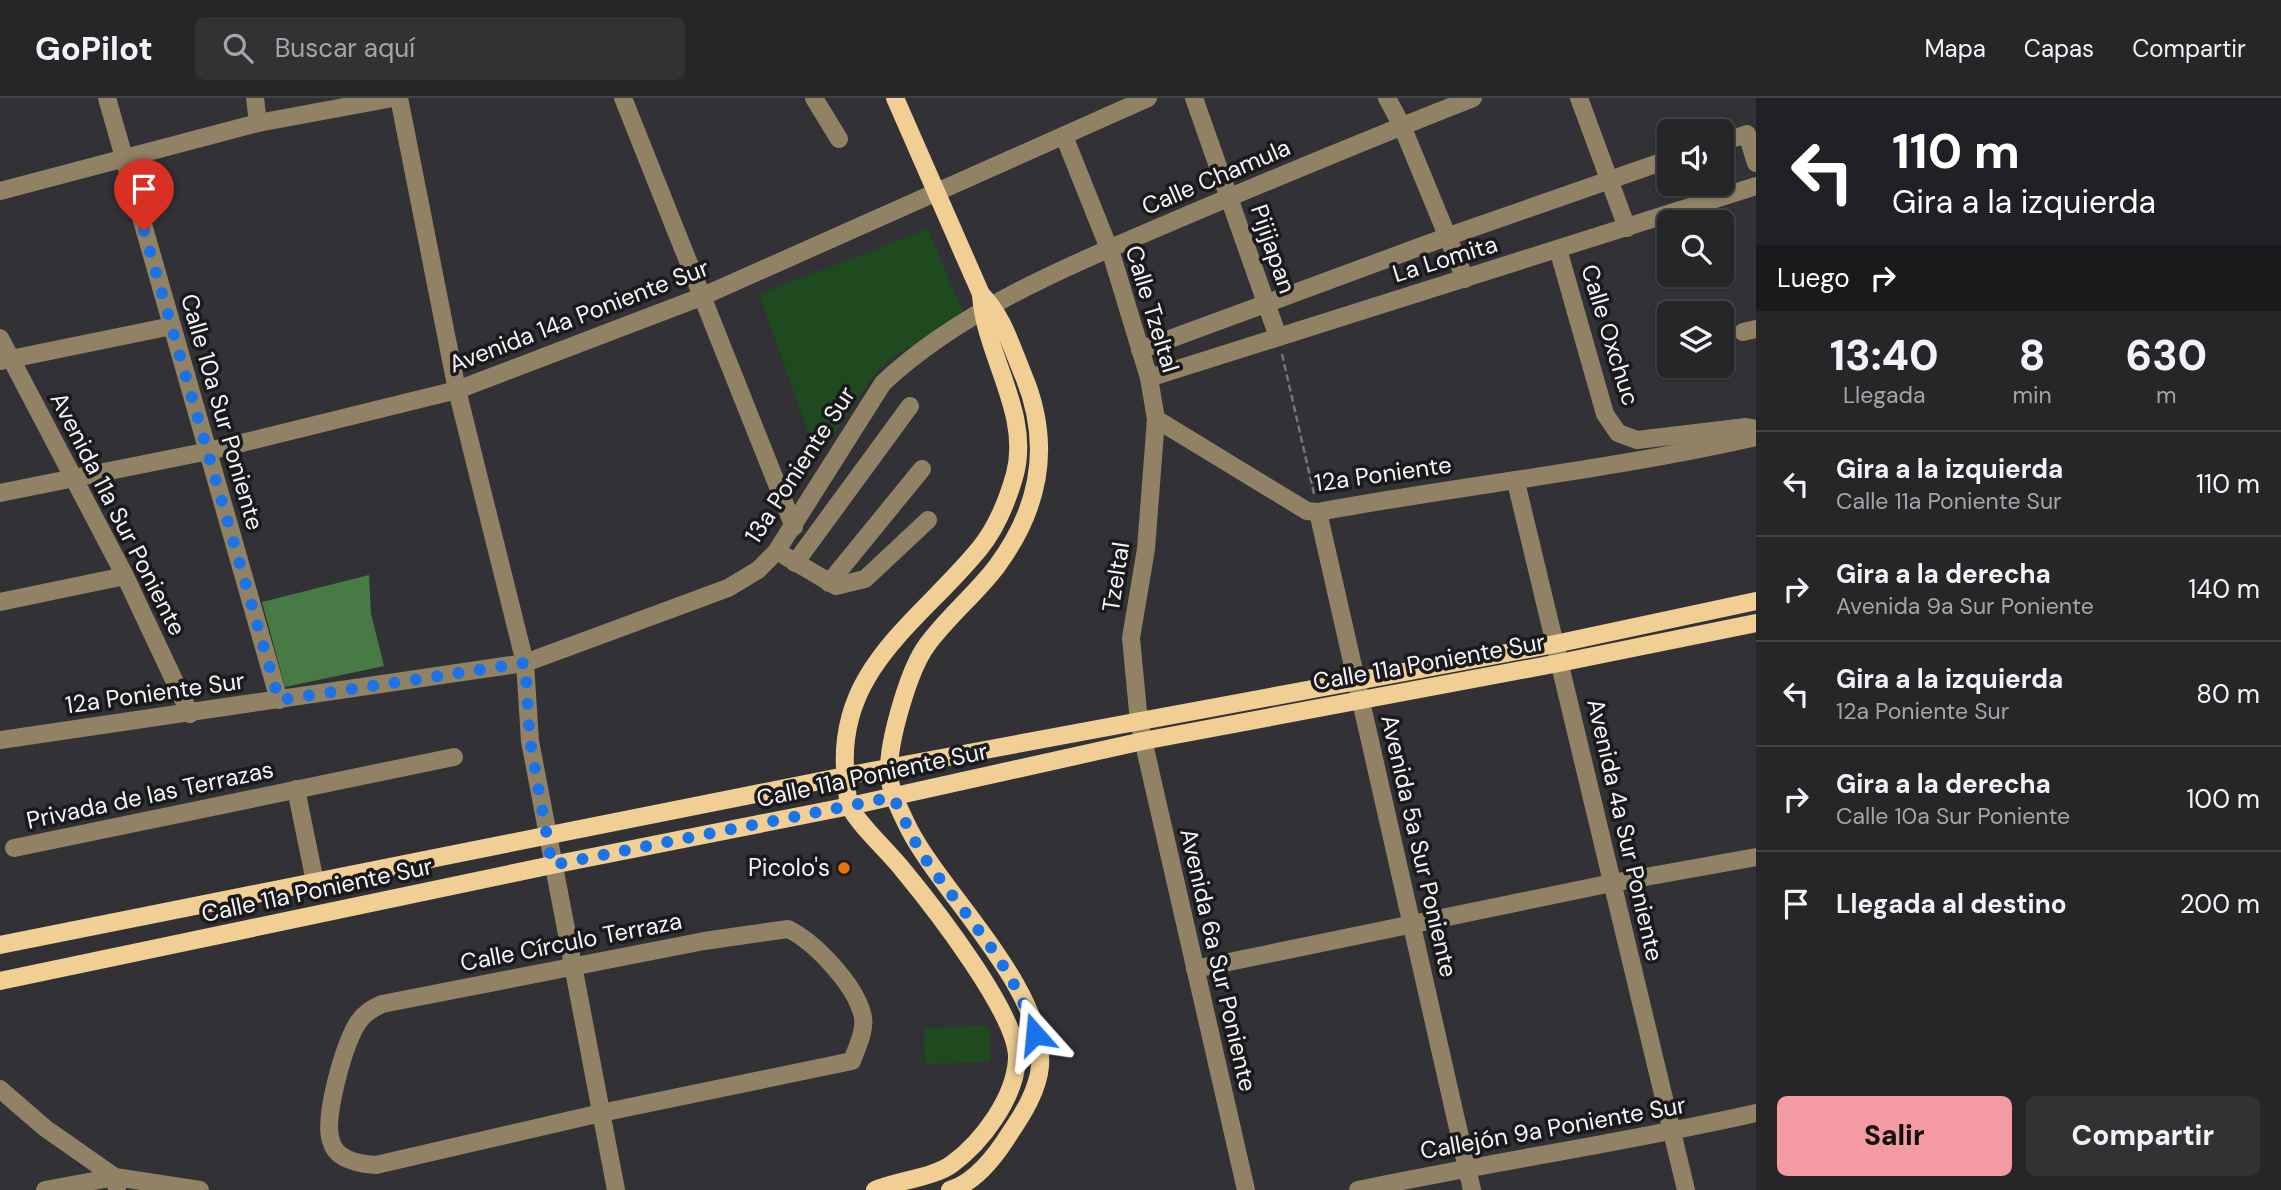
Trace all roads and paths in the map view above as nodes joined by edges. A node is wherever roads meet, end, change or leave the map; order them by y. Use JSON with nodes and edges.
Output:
{"nodes":[{"id":1,"x":107,"y":98,"type":"edge"},
{"id":2,"x":255,"y":98,"type":"edge"},
{"id":3,"x":393,"y":98,"type":"edge"},
{"id":4,"x":399,"y":98,"type":"edge"},
{"id":5,"x":623,"y":98,"type":"edge"},
{"id":6,"x":814,"y":98,"type":"edge"},
{"id":7,"x":895,"y":98,"type":"edge"},
{"id":8,"x":1148,"y":98,"type":"edge"},
{"id":9,"x":1194,"y":98,"type":"edge"},
{"id":10,"x":1387,"y":98,"type":"edge"},
{"id":11,"x":1473,"y":98,"type":"edge"},
{"id":12,"x":1579,"y":98,"type":"edge"},
{"id":13,"x":258,"y":123,"type":"junction"},
{"id":14,"x":1402,"y":126,"type":"junction"},
{"id":15,"x":1064,"y":136,"type":"junction"},
{"id":16,"x":1734,"y":138,"type":"edge"},
{"id":17,"x":839,"y":139,"type":"dead end"},
{"id":18,"x":122,"y":159,"type":"junction"},
{"id":19,"x":1657,"y":163,"type":"edge"},
{"id":20,"x":1756,"y":163,"type":"edge"},
{"id":21,"x":1610,"y":178,"type":"junction"},
{"id":22,"x":1756,"y":186,"type":"edge"},
{"id":23,"x":0,"y":191,"type":"edge"},
{"id":24,"x":938,"y":192,"type":"junction"},
{"id":25,"x":1229,"y":197,"type":"junction"},
{"id":26,"x":1627,"y":228,"type":"junction"},
{"id":27,"x":1449,"y":236,"type":"junction"},
{"id":28,"x":1109,"y":249,"type":"junction"},
{"id":29,"x":1558,"y":249,"type":"junction"},
{"id":30,"x":1465,"y":279,"type":"junction"},
{"id":31,"x":701,"y":297,"type":"junction"},
{"id":32,"x":985,"y":304,"type":"junction"},
{"id":33,"x":1266,"y":304,"type":"junction"},
{"id":34,"x":172,"y":326,"type":"junction"},
{"id":35,"x":1278,"y":337,"type":"junction"},
{"id":36,"x":0,"y":338,"type":"edge"},
{"id":37,"x":1140,"y":350,"type":"junction"},
{"id":38,"x":6,"y":361,"type":"edge"},
{"id":39,"x":1149,"y":378,"type":"junction"},
{"id":40,"x":457,"y":390,"type":"junction"},
{"id":41,"x":910,"y":406,"type":"dead end"},
{"id":42,"x":1156,"y":419,"type":"junction"},
{"id":43,"x":1756,"y":429,"type":"edge"},
{"id":44,"x":1756,"y":437,"type":"edge"},
{"id":45,"x":209,"y":451,"type":"junction"},
{"id":46,"x":922,"y":469,"type":"dead end"},
{"id":47,"x":75,"y":479,"type":"junction"},
{"id":48,"x":1516,"y":482,"type":"junction"},
{"id":49,"x":0,"y":493,"type":"edge"},
{"id":50,"x":1318,"y":512,"type":"junction"},
{"id":51,"x":928,"y":520,"type":"dead end"},
{"id":52,"x":794,"y":527,"type":"junction"},
{"id":53,"x":776,"y":552,"type":"junction"},
{"id":54,"x":795,"y":563,"type":"junction"},
{"id":55,"x":125,"y":576,"type":"junction"},
{"id":56,"x":830,"y":583,"type":"junction"},
{"id":57,"x":1756,"y":601,"type":"edge"},
{"id":58,"x":0,"y":602,"type":"edge"},
{"id":59,"x":1756,"y":622,"type":"edge"},
{"id":60,"x":1555,"y":644,"type":"junction"},
{"id":61,"x":525,"y":663,"type":"junction"},
{"id":62,"x":1559,"y":663,"type":"junction"},
{"id":63,"x":1359,"y":691,"type":"junction"},
{"id":64,"x":279,"y":700,"type":"junction"},
{"id":65,"x":190,"y":714,"type":"junction"},
{"id":66,"x":1139,"y":722,"type":"junction"},
{"id":67,"x":0,"y":740,"type":"edge"},
{"id":68,"x":1143,"y":741,"type":"junction"},
{"id":69,"x":454,"y":757,"type":"dead end"},
{"id":70,"x":888,"y":769,"type":"junction"},
{"id":71,"x":845,"y":776,"type":"junction"},
{"id":72,"x":296,"y":789,"type":"junction"},
{"id":73,"x":893,"y":797,"type":"junction"},
{"id":74,"x":850,"y":806,"type":"junction"},
{"id":75,"x":547,"y":836,"type":"junction"},
{"id":76,"x":14,"y":848,"type":"dead end"},
{"id":77,"x":1756,"y":858,"type":"edge"},
{"id":78,"x":552,"y":865,"type":"junction"},
{"id":79,"x":354,"y":875,"type":"junction"},
{"id":80,"x":315,"y":882,"type":"junction"},
{"id":81,"x":1612,"y":883,"type":"junction"},
{"id":82,"x":360,"y":906,"type":"junction"},
{"id":83,"x":1412,"y":923,"type":"junction"},
{"id":84,"x":0,"y":945,"type":"edge"},
{"id":85,"x":573,"y":968,"type":"junction"},
{"id":86,"x":1195,"y":969,"type":"junction"},
{"id":87,"x":0,"y":981,"type":"edge"},
{"id":88,"x":0,"y":1088,"type":"edge"},
{"id":89,"x":601,"y":1113,"type":"junction"},
{"id":90,"x":1756,"y":1113,"type":"edge"},
{"id":91,"x":1672,"y":1132,"type":"junction"},
{"id":92,"x":1467,"y":1167,"type":"junction"},
{"id":93,"x":116,"y":1184,"type":"edge"},
{"id":94,"x":45,"y":1190,"type":"edge"},
{"id":95,"x":200,"y":1190,"type":"edge"},
{"id":96,"x":616,"y":1190,"type":"edge"},
{"id":97,"x":875,"y":1190,"type":"edge"},
{"id":98,"x":950,"y":1190,"type":"edge"},
{"id":99,"x":1246,"y":1190,"type":"edge"},
{"id":100,"x":1358,"y":1190,"type":"edge"},
{"id":101,"x":1472,"y":1190,"type":"edge"},
{"id":102,"x":1686,"y":1190,"type":"edge"}],
"edges":[{"from":1,"to":18,"type":"street","name":"Calle 10a Sur Poniente"},
{"from":2,"to":13,"type":"street"},
{"from":3,"to":13,"type":"street"},
{"from":4,"to":40,"type":"street"},
{"from":5,"to":31,"type":"street"},
{"from":6,"to":17,"type":"street"},
{"from":7,"to":24,"type":"main road"},
{"from":8,"to":15,"type":"street","name":"Avenida 14a Poniente Sur"},
{"from":9,"to":25,"type":"street","name":"Pijijapan"},
{"from":10,"to":14,"type":"street"},
{"from":11,"to":14,"type":"street","name":"Calle Chamula"},
{"from":12,"to":21,"type":"street"},
{"from":13,"to":18,"type":"street"},
{"from":14,"to":25,"type":"street","name":"Calle Chamula"},
{"from":14,"to":27,"type":"street"},
{"from":15,"to":24,"type":"street","name":"Avenida 14a Poniente Sur"},
{"from":15,"to":28,"type":"street","name":"Calle Tzeltal"},
{"from":16,"to":20,"type":"street"},
{"from":18,"to":23,"type":"street"},
{"from":18,"to":34,"type":"street","name":"Calle 10a Sur Poniente"},
{"from":19,"to":21,"type":"street","name":"La Lomita"},
{"from":21,"to":26,"type":"street"},
{"from":21,"to":27,"type":"street","name":"La Lomita"},
{"from":22,"to":26,"type":"street","name":"La Lomita"},
{"from":24,"to":31,"type":"street","name":"Avenida 14a Poniente Sur"},
{"from":24,"to":32,"type":"main road"},
{"from":25,"to":28,"type":"street","name":"Calle Chamula"},
{"from":25,"to":33,"type":"street","name":"Pijijapan"},
{"from":26,"to":29,"type":"street","name":"La Lomita"},
{"from":27,"to":30,"type":"street"},
{"from":27,"to":33,"type":"street","name":"La Lomita"},
{"from":28,"to":32,"type":"street","name":"Calle Chamula"},
{"from":28,"to":37,"type":"street","name":"Calle Tzeltal"},
{"from":29,"to":30,"type":"street","name":"La Lomita"},
{"from":29,"to":43,"type":"street","name":"Calle Oxchuc"},
{"from":30,"to":35,"type":"street","name":"La Lomita"},
{"from":31,"to":40,"type":"street","name":"Avenida 14a Poniente Sur"},
{"from":31,"to":52,"type":"street"},
{"from":32,"to":52,"type":"street","name":"13a Poniente Sur"},
{"from":32,"to":70,"type":"main road"},
{"from":32,"to":71,"type":"main road"},
{"from":33,"to":35,"type":"street","name":"Pijijapan"},
{"from":33,"to":37,"type":"street","name":"La Lomita"},
{"from":34,"to":38,"type":"street"},
{"from":34,"to":45,"type":"street","name":"Calle 10a Sur Poniente"},
{"from":35,"to":39,"type":"street","name":"La Lomita"},
{"from":35,"to":50,"type":"path"},
{"from":36,"to":38,"type":"street","name":"Avenida 11a Sur Poniente"},
{"from":37,"to":39,"type":"street","name":"Calle Tzeltal"},
{"from":38,"to":47,"type":"street","name":"Avenida 11a Sur Poniente"},
{"from":39,"to":42,"type":"street","name":"Calle Tzeltal"},
{"from":40,"to":45,"type":"street","name":"Avenida 14a Poniente Sur"},
{"from":40,"to":61,"type":"street"},
{"from":41,"to":54,"type":"street"},
{"from":42,"to":50,"type":"street","name":"12a Poniente"},
{"from":42,"to":66,"type":"street","name":"Tzeltal"},
{"from":44,"to":48,"type":"street","name":"12a Poniente"},
{"from":45,"to":47,"type":"street","name":"Avenida 14a Poniente Sur"},
{"from":45,"to":64,"type":"street","name":"Calle 10a Sur Poniente"},
{"from":46,"to":56,"type":"street"},
{"from":47,"to":49,"type":"street","name":"Avenida 14a Poniente Sur"},
{"from":47,"to":55,"type":"street","name":"Avenida 11a Sur Poniente"},
{"from":48,"to":50,"type":"street","name":"12a Poniente"},
{"from":48,"to":60,"type":"street","name":"Avenida 4a Sur Poniente"},
{"from":50,"to":63,"type":"street","name":"Avenida 5a Sur Poniente"},
{"from":51,"to":56,"type":"street"},
{"from":52,"to":53,"type":"street","name":"13a Poniente Sur"},
{"from":53,"to":54,"type":"street"},
{"from":53,"to":61,"type":"street","name":"13a Poniente Sur"},
{"from":54,"to":56,"type":"street"},
{"from":55,"to":58,"type":"street"},
{"from":55,"to":65,"type":"street","name":"Avenida 11a Sur Poniente"},
{"from":57,"to":60,"type":"main road","name":"Calle 11a Poniente Sur"},
{"from":59,"to":62,"type":"main road","name":"Calle 11a Poniente Sur"},
{"from":60,"to":62,"type":"street","name":"Avenida 4a Sur Poniente"},
{"from":60,"to":63,"type":"main road","name":"Calle 11a Poniente Sur"},
{"from":61,"to":64,"type":"street","name":"12a Poniente Sur"},
{"from":61,"to":75,"type":"street"},
{"from":62,"to":63,"type":"main road","name":"Calle 11a Poniente Sur"},
{"from":62,"to":81,"type":"street","name":"Avenida 4a Sur Poniente"},
{"from":63,"to":66,"type":"main road","name":"Calle 11a Poniente Sur"},
{"from":63,"to":68,"type":"main road","name":"Calle 11a Poniente Sur"},
{"from":63,"to":83,"type":"street","name":"Avenida 5a Sur Poniente"},
{"from":64,"to":65,"type":"street","name":"12a Poniente Sur"},
{"from":65,"to":67,"type":"street","name":"12a Poniente Sur"},
{"from":66,"to":68,"type":"street","name":"Tzeltal"},
{"from":66,"to":70,"type":"main road","name":"Calle 11a Poniente Sur"},
{"from":68,"to":73,"type":"main road","name":"Calle 11a Poniente Sur"},
{"from":68,"to":86,"type":"street","name":"Avenida 6a Sur Poniente"},
{"from":69,"to":72,"type":"street","name":"Privada de las Terrazas"},
{"from":70,"to":71,"type":"main road","name":"Calle 11a Poniente Sur"},
{"from":70,"to":73,"type":"main road"},
{"from":71,"to":74,"type":"main road"},
{"from":71,"to":75,"type":"main road","name":"Calle 11a Poniente Sur"},
{"from":72,"to":76,"type":"street","name":"Privada de las Terrazas"},
{"from":72,"to":80,"type":"street"},
{"from":73,"to":74,"type":"main road","name":"Calle 11a Poniente Sur"},
{"from":73,"to":98,"type":"main road"},
{"from":74,"to":78,"type":"main road","name":"Calle 11a Poniente Sur"},
{"from":74,"to":97,"type":"main road"},
{"from":75,"to":78,"type":"street"},
{"from":75,"to":79,"type":"main road","name":"Calle 11a Poniente Sur"},
{"from":77,"to":81,"type":"street"},
{"from":78,"to":82,"type":"main road","name":"Calle 11a Poniente Sur"},
{"from":78,"to":85,"type":"street"},
{"from":79,"to":80,"type":"main road","name":"Calle 11a Poniente Sur"},
{"from":79,"to":82,"type":"main road"},
{"from":80,"to":84,"type":"main road","name":"Calle 11a Poniente Sur"},
{"from":81,"to":83,"type":"street"},
{"from":81,"to":91,"type":"street","name":"Avenida 4a Sur Poniente"},
{"from":82,"to":87,"type":"main road","name":"Calle 11a Poniente Sur"},
{"from":83,"to":86,"type":"street"},
{"from":83,"to":92,"type":"street","name":"Avenida 5a Sur Poniente"},
{"from":85,"to":89,"type":"street"},
{"from":85,"to":89,"type":"street","name":"Calle Círculo Terraza"},
{"from":85,"to":89,"type":"street","name":"Calle Círculo Terraza"},
{"from":86,"to":99,"type":"street","name":"Avenida 6a Sur Poniente"},
{"from":88,"to":93,"type":"street"},
{"from":89,"to":96,"type":"street"},
{"from":90,"to":91,"type":"street","name":"Callejón 9a Poniente Sur"},
{"from":91,"to":92,"type":"street","name":"Callejón 9a Poniente Sur"},
{"from":91,"to":102,"type":"street","name":"Avenida 4a Sur Poniente"},
{"from":92,"to":100,"type":"street","name":"Callejón 9a Poniente Sur"},
{"from":92,"to":101,"type":"street","name":"Avenida 5a Sur Poniente"},
{"from":93,"to":94,"type":"street"},
{"from":93,"to":95,"type":"street"}]}
